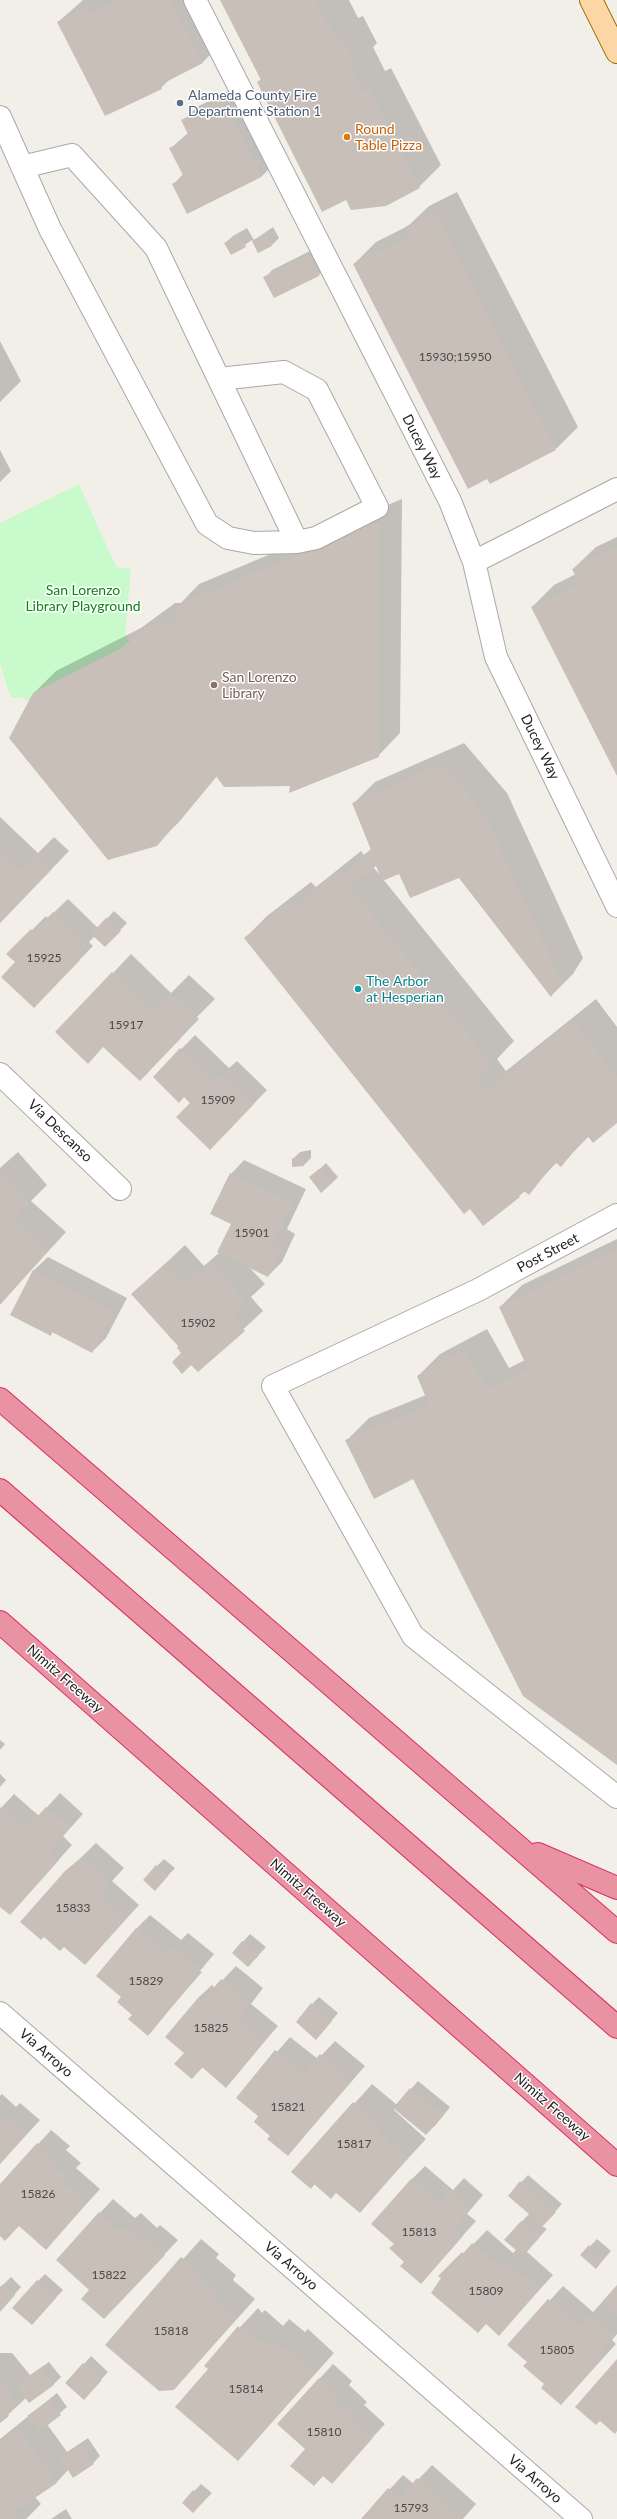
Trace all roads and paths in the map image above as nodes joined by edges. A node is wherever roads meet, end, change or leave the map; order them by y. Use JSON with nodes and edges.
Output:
{"nodes":[{"id":1,"x":195,"y":0,"type":"edge"},
{"id":2,"x":591,"y":0,"type":"edge"},
{"id":3,"x":617,"y":52,"type":"edge"},
{"id":4,"x":0,"y":117,"type":"edge"},
{"id":5,"x":22,"y":167,"type":"junction"},
{"id":6,"x":219,"y":379,"type":"junction"},
{"id":7,"x":617,"y":489,"type":"edge"},
{"id":8,"x":297,"y":542,"type":"junction"},
{"id":9,"x":474,"y":562,"type":"junction"},
{"id":10,"x":615,"y":898,"type":"edge"},
{"id":11,"x":0,"y":1074,"type":"edge"},
{"id":12,"x":120,"y":1189,"type":"dead end"},
{"id":13,"x":617,"y":1215,"type":"edge"},
{"id":14,"x":0,"y":1399,"type":"edge"},
{"id":15,"x":0,"y":1490,"type":"edge"},
{"id":16,"x":0,"y":1622,"type":"edge"},
{"id":17,"x":617,"y":1797,"type":"edge"},
{"id":18,"x":520,"y":1846,"type":"junction"},
{"id":19,"x":617,"y":1888,"type":"edge"},
{"id":20,"x":617,"y":1932,"type":"edge"},
{"id":21,"x":0,"y":2013,"type":"edge"},
{"id":22,"x":617,"y":2027,"type":"edge"},
{"id":23,"x":617,"y":2165,"type":"edge"},
{"id":24,"x":579,"y":2518,"type":"edge"}],
"edges":[{"from":1,"to":9,"type":"street","name":"Ducey Way"},
{"from":2,"to":3,"type":"main road"},
{"from":4,"to":5,"type":"street"},
{"from":5,"to":6,"type":"street"},
{"from":5,"to":8,"type":"street"},
{"from":6,"to":8,"type":"street"},
{"from":6,"to":8,"type":"street"},
{"from":7,"to":9,"type":"street"},
{"from":9,"to":10,"type":"street","name":"Ducey Way"},
{"from":11,"to":12,"type":"street","name":"Via Descanso"},
{"from":13,"to":17,"type":"street","name":"Post Street"},
{"from":14,"to":18,"type":"highway"},
{"from":15,"to":22,"type":"highway"},
{"from":16,"to":23,"type":"highway","name":"Nimitz Freeway"},
{"from":18,"to":19,"type":"highway"},
{"from":18,"to":20,"type":"highway"},
{"from":21,"to":24,"type":"street","name":"Via Arroyo"}]}
